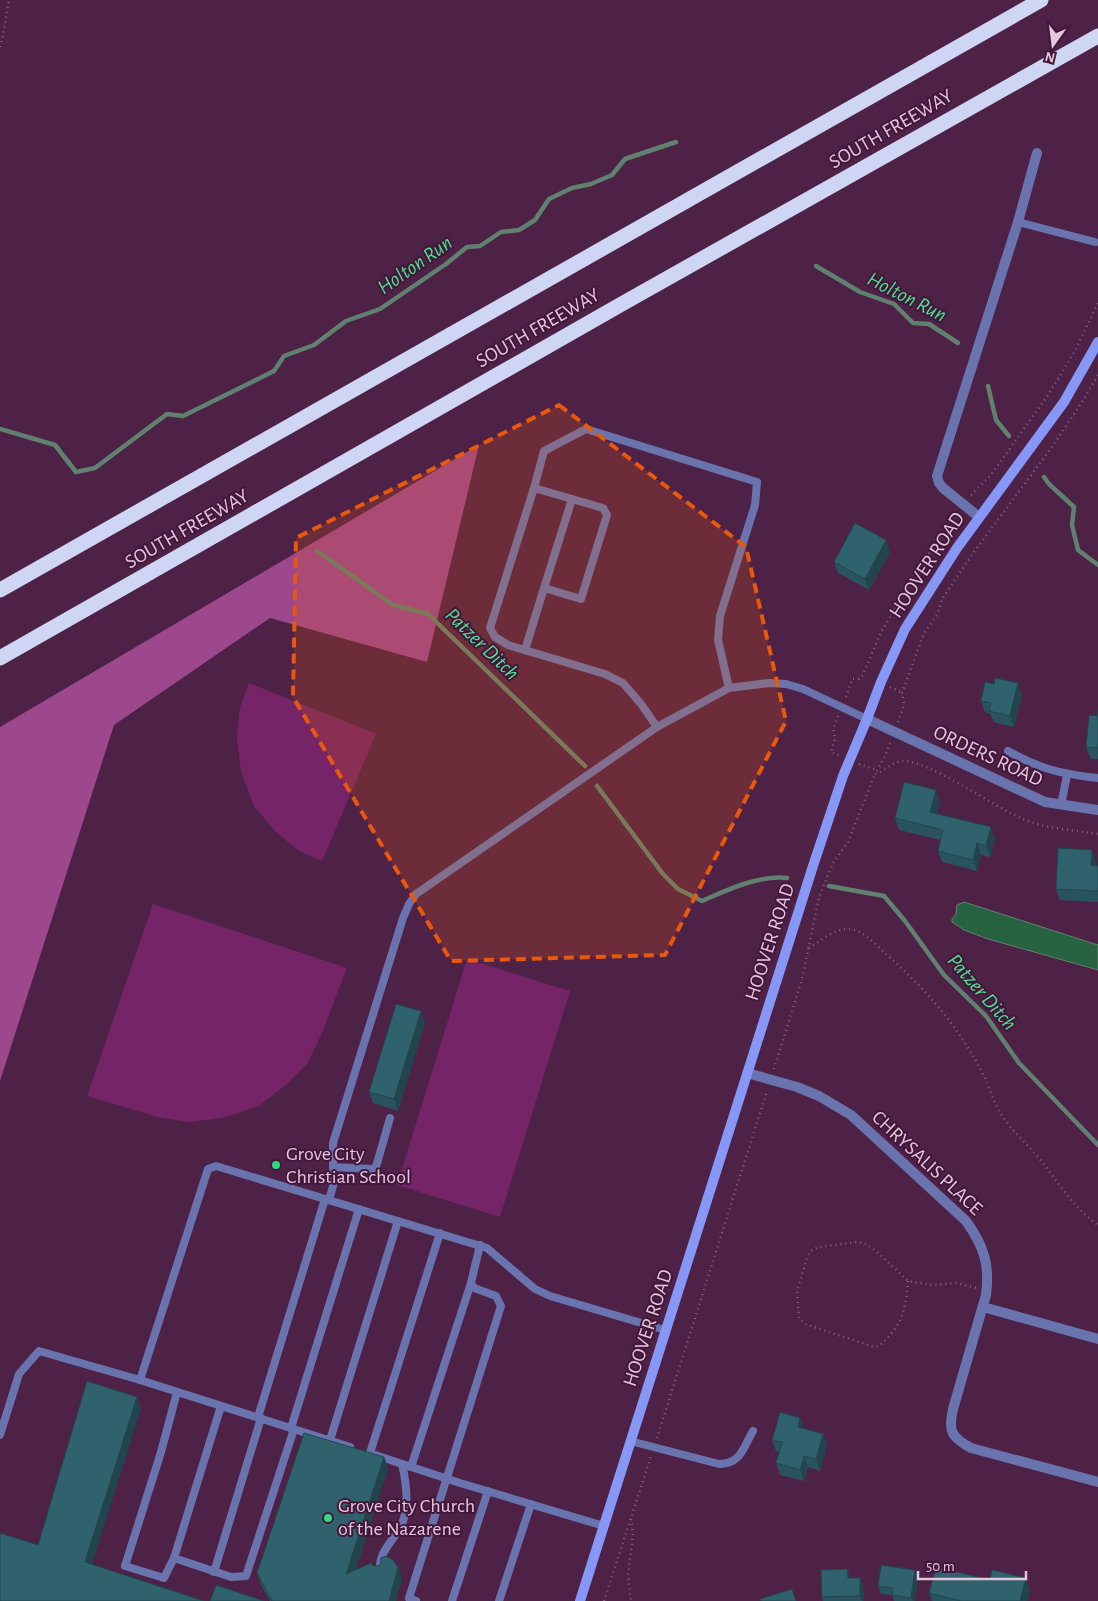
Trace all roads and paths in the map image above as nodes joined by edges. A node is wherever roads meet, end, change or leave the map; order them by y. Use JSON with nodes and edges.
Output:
{"nodes":[{"id":1,"x":9,"y":0,"type":"edge"},
{"id":2,"x":1041,"y":0,"type":"edge"},
{"id":3,"x":1098,"y":36,"type":"edge"},
{"id":4,"x":0,"y":46,"type":"edge"},
{"id":5,"x":1037,"y":154,"type":"dead end"},
{"id":6,"x":1018,"y":222,"type":"junction"},
{"id":7,"x":1095,"y":242,"type":"dead end"},
{"id":8,"x":1098,"y":342,"type":"edge"},
{"id":9,"x":1098,"y":375,"type":"edge"},
{"id":10,"x":534,"y":488,"type":"junction"},
{"id":11,"x":572,"y":499,"type":"junction"},
{"id":12,"x":980,"y":517,"type":"junction"},
{"id":13,"x":544,"y":588,"type":"junction"},
{"id":14,"x":0,"y":590,"type":"edge"},
{"id":15,"x":524,"y":650,"type":"junction"},
{"id":16,"x":0,"y":658,"type":"edge"},
{"id":17,"x":729,"y":688,"type":"junction"},
{"id":18,"x":867,"y":719,"type":"junction"},
{"id":19,"x":657,"y":726,"type":"junction"},
{"id":20,"x":894,"y":732,"type":"junction"},
{"id":21,"x":1008,"y":751,"type":"dead end"},
{"id":22,"x":875,"y":774,"type":"junction"},
{"id":23,"x":1067,"y":775,"type":"junction"},
{"id":24,"x":1098,"y":778,"type":"edge"},
{"id":25,"x":1061,"y":806,"type":"junction"},
{"id":26,"x":1098,"y":810,"type":"edge"},
{"id":27,"x":1098,"y":834,"type":"edge"},
{"id":28,"x":809,"y":948,"type":"junction"},
{"id":29,"x":747,"y":1073,"type":"junction"},
{"id":30,"x":770,"y":1080,"type":"junction"},
{"id":31,"x":390,"y":1118,"type":"dead end"},
{"id":32,"x":333,"y":1167,"type":"junction"},
{"id":33,"x":327,"y":1199,"type":"junction"},
{"id":34,"x":359,"y":1209,"type":"junction"},
{"id":35,"x":398,"y":1221,"type":"junction"},
{"id":36,"x":1098,"y":1225,"type":"edge"},
{"id":37,"x":440,"y":1233,"type":"junction"},
{"id":38,"x":480,"y":1245,"type":"junction"},
{"id":39,"x":908,"y":1281,"type":"junction"},
{"id":40,"x":470,"y":1283,"type":"junction"},
{"id":41,"x":987,"y":1291,"type":"junction"},
{"id":42,"x":983,"y":1308,"type":"junction"},
{"id":43,"x":665,"y":1330,"type":"junction"},
{"id":44,"x":1098,"y":1339,"type":"edge"},
{"id":45,"x":140,"y":1380,"type":"junction"},
{"id":46,"x":177,"y":1392,"type":"junction"},
{"id":47,"x":221,"y":1406,"type":"junction"},
{"id":48,"x":259,"y":1418,"type":"junction"},
{"id":49,"x":293,"y":1428,"type":"junction"},
{"id":50,"x":753,"y":1430,"type":"dead end"},
{"id":51,"x":0,"y":1435,"type":"edge"},
{"id":52,"x":330,"y":1440,"type":"junction"},
{"id":53,"x":630,"y":1441,"type":"junction"},
{"id":54,"x":654,"y":1447,"type":"junction"},
{"id":55,"x":362,"y":1451,"type":"junction"},
{"id":56,"x":402,"y":1464,"type":"junction"},
{"id":57,"x":411,"y":1467,"type":"junction"},
{"id":58,"x":448,"y":1479,"type":"junction"},
{"id":59,"x":1098,"y":1482,"type":"edge"},
{"id":60,"x":488,"y":1491,"type":"junction"},
{"id":61,"x":531,"y":1504,"type":"junction"},
{"id":62,"x":631,"y":1518,"type":"junction"},
{"id":63,"x":604,"y":1526,"type":"junction"},
{"id":64,"x":174,"y":1558,"type":"junction"},
{"id":65,"x":214,"y":1572,"type":"junction"},
{"id":66,"x":380,"y":1572,"type":"edge"},
{"id":67,"x":416,"y":1601,"type":"edge"},
{"id":68,"x":452,"y":1601,"type":"edge"},
{"id":69,"x":498,"y":1601,"type":"edge"},
{"id":70,"x":580,"y":1601,"type":"edge"},
{"id":71,"x":604,"y":1601,"type":"edge"},
{"id":72,"x":631,"y":1601,"type":"edge"}],
"edges":[{"from":1,"to":4,"type":"path"},
{"from":2,"to":14,"type":"highway","name":"SOUTH FREEWAY"},
{"from":3,"to":16,"type":"highway","name":"SOUTH FREEWAY"},
{"from":5,"to":6,"type":"street"},
{"from":6,"to":7,"type":"lane"},
{"from":6,"to":12,"type":"street"},
{"from":8,"to":12,"type":"main road","name":"HOOVER ROAD"},
{"from":9,"to":20,"type":"path"},
{"from":10,"to":11,"type":"lane"},
{"from":10,"to":15,"type":"lane"},
{"from":10,"to":17,"type":"lane"},
{"from":11,"to":13,"type":"lane"},
{"from":11,"to":13,"type":"lane"},
{"from":12,"to":18,"type":"main road","name":"HOOVER ROAD"},
{"from":13,"to":15,"type":"lane"},
{"from":15,"to":19,"type":"lane"},
{"from":17,"to":18,"type":"lane"},
{"from":17,"to":19,"type":"lane"},
{"from":18,"to":20,"type":"street","name":"ORDERS ROAD"},
{"from":18,"to":29,"type":"main road","name":"HOOVER ROAD"},
{"from":19,"to":32,"type":"lane"},
{"from":20,"to":22,"type":"path"},
{"from":20,"to":25,"type":"street","name":"ORDERS ROAD"},
{"from":21,"to":23,"type":"lane"},
{"from":22,"to":27,"type":"path"},
{"from":22,"to":28,"type":"path"},
{"from":23,"to":24,"type":"lane"},
{"from":23,"to":25,"type":"lane"},
{"from":25,"to":26,"type":"street","name":"ORDERS ROAD"},
{"from":28,"to":30,"type":"path"},
{"from":28,"to":36,"type":"path"},
{"from":29,"to":30,"type":"street","name":"CHRYSALIS PLACE"},
{"from":29,"to":43,"type":"main road","name":"HOOVER ROAD"},
{"from":30,"to":41,"type":"street","name":"CHRYSALIS PLACE"},
{"from":30,"to":54,"type":"path"},
{"from":31,"to":32,"type":"lane"},
{"from":32,"to":33,"type":"lane"},
{"from":33,"to":34,"type":"lane"},
{"from":33,"to":45,"type":"lane"},
{"from":33,"to":48,"type":"lane"},
{"from":34,"to":35,"type":"lane"},
{"from":34,"to":49,"type":"lane"},
{"from":35,"to":37,"type":"lane"},
{"from":35,"to":52,"type":"lane"},
{"from":37,"to":38,"type":"lane"},
{"from":37,"to":55,"type":"lane"},
{"from":38,"to":40,"type":"lane"},
{"from":38,"to":43,"type":"lane"},
{"from":39,"to":39,"type":"path"},
{"from":39,"to":41,"type":"path"},
{"from":40,"to":57,"type":"lane"},
{"from":40,"to":58,"type":"lane"},
{"from":41,"to":42,"type":"street","name":"CHRYSALIS PLACE"},
{"from":42,"to":44,"type":"street"},
{"from":42,"to":59,"type":"street","name":"CHRYSALIS PLACE"},
{"from":43,"to":53,"type":"main road","name":"HOOVER ROAD"},
{"from":45,"to":46,"type":"lane"},
{"from":45,"to":51,"type":"lane"},
{"from":46,"to":47,"type":"lane"},
{"from":46,"to":64,"type":"lane"},
{"from":47,"to":48,"type":"lane"},
{"from":47,"to":64,"type":"lane"},
{"from":48,"to":49,"type":"lane"},
{"from":48,"to":65,"type":"lane"},
{"from":49,"to":52,"type":"lane"},
{"from":49,"to":65,"type":"lane"},
{"from":50,"to":54,"type":"lane"},
{"from":52,"to":55,"type":"lane"},
{"from":53,"to":54,"type":"lane"},
{"from":53,"to":63,"type":"main road","name":"HOOVER ROAD"},
{"from":54,"to":62,"type":"path"},
{"from":55,"to":56,"type":"lane"},
{"from":56,"to":57,"type":"lane"},
{"from":56,"to":66,"type":"lane"},
{"from":57,"to":58,"type":"lane"},
{"from":58,"to":60,"type":"lane"},
{"from":58,"to":67,"type":"lane"},
{"from":60,"to":61,"type":"lane"},
{"from":60,"to":68,"type":"lane"},
{"from":61,"to":63,"type":"lane"},
{"from":61,"to":69,"type":"lane"},
{"from":62,"to":71,"type":"path"},
{"from":62,"to":72,"type":"path"},
{"from":63,"to":70,"type":"main road","name":"HOOVER ROAD"},
{"from":64,"to":65,"type":"lane"}]}
